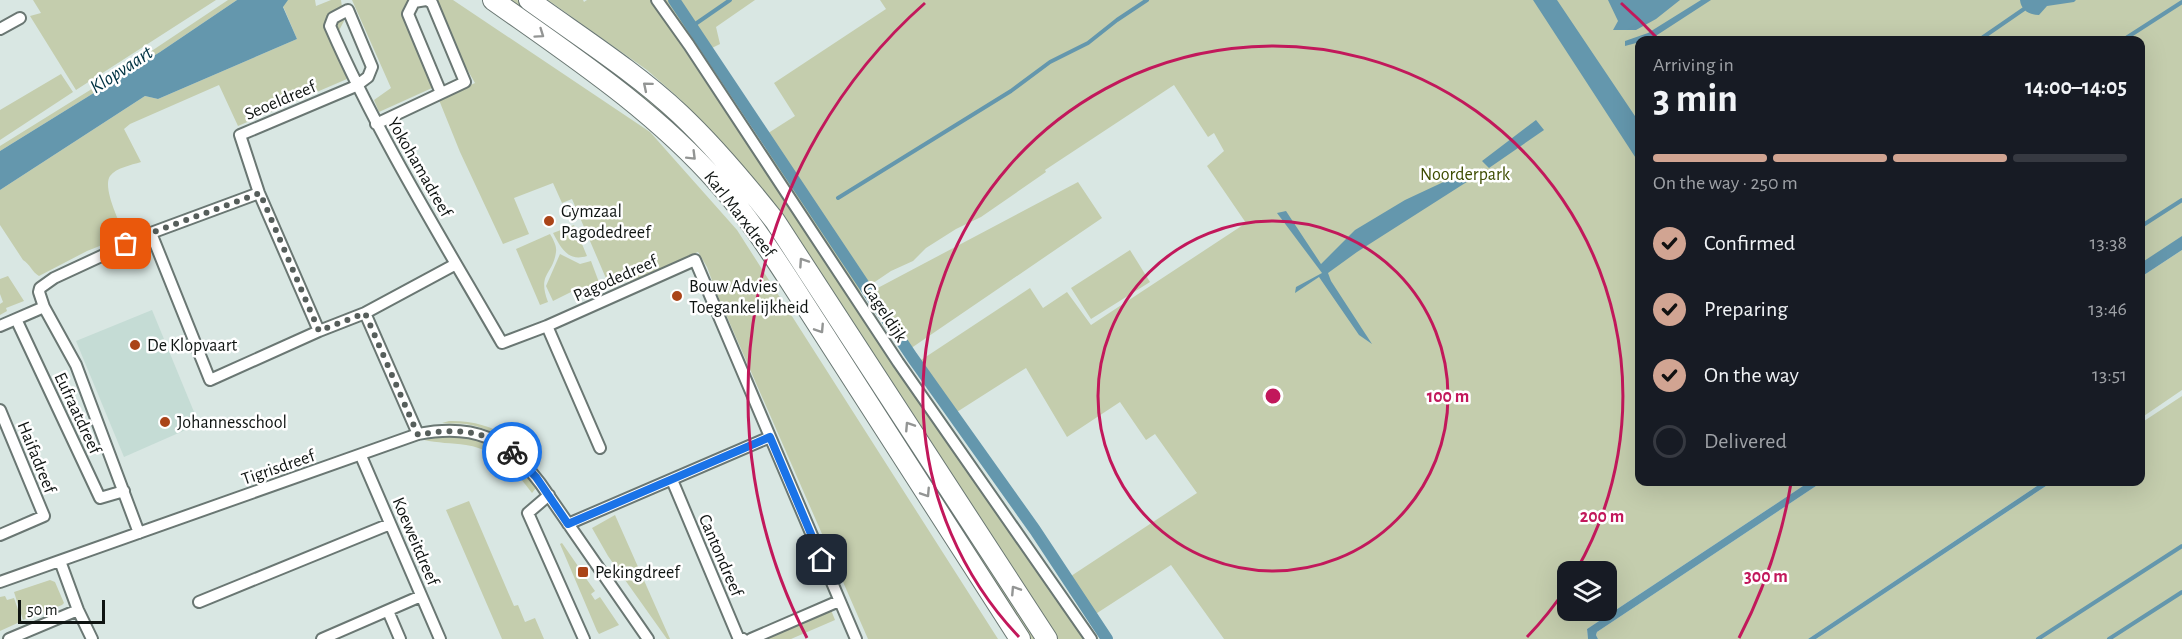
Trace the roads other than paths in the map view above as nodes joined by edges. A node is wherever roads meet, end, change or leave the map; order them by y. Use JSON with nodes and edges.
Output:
{"nodes":[{"id":1,"x":426,"y":0,"type":"edge"},
{"id":2,"x":493,"y":0,"type":"edge"},
{"id":3,"x":529,"y":0,"type":"edge"},
{"id":4,"x":657,"y":0,"type":"edge"},
{"id":5,"x":20,"y":18,"type":"dead end"},
{"id":6,"x":0,"y":29,"type":"edge"},
{"id":7,"x":356,"y":86,"type":"junction"},
{"id":8,"x":441,"y":93,"type":"junction"},
{"id":9,"x":376,"y":124,"type":"junction"},
{"id":10,"x":260,"y":193,"type":"junction"},
{"id":11,"x":151,"y":233,"type":"junction"},
{"id":12,"x":456,"y":264,"type":"junction"},
{"id":13,"x":44,"y":307,"type":"junction"},
{"id":14,"x":365,"y":313,"type":"junction"},
{"id":15,"x":16,"y":319,"type":"junction"},
{"id":16,"x":0,"y":326,"type":"edge"},
{"id":17,"x":547,"y":326,"type":"junction"},
{"id":18,"x":319,"y":331,"type":"junction"},
{"id":19,"x":0,"y":410,"type":"edge"},
{"id":20,"x":418,"y":435,"type":"junction"},
{"id":21,"x":770,"y":437,"type":"junction"},
{"id":22,"x":600,"y":448,"type":"dead end"},
{"id":23,"x":361,"y":456,"type":"junction"},
{"id":24,"x":672,"y":480,"type":"junction"},
{"id":25,"x":124,"y":491,"type":"junction"},
{"id":26,"x":549,"y":495,"type":"junction"},
{"id":27,"x":390,"y":524,"type":"junction"},
{"id":28,"x":568,"y":524,"type":"junction"},
{"id":29,"x":139,"y":532,"type":"junction"},
{"id":30,"x":0,"y":535,"type":"edge"},
{"id":31,"x":60,"y":561,"type":"junction"},
{"id":32,"x":0,"y":582,"type":"edge"},
{"id":33,"x":421,"y":596,"type":"junction"},
{"id":34,"x":839,"y":601,"type":"junction"},
{"id":35,"x":199,"y":602,"type":"dead end"},
{"id":36,"x":78,"y":610,"type":"junction"},
{"id":37,"x":388,"y":612,"type":"junction"},
{"id":38,"x":9,"y":639,"type":"edge"},
{"id":39,"x":92,"y":639,"type":"edge"},
{"id":40,"x":322,"y":639,"type":"edge"},
{"id":41,"x":400,"y":639,"type":"edge"},
{"id":42,"x":440,"y":639,"type":"edge"},
{"id":43,"x":584,"y":639,"type":"edge"},
{"id":44,"x":648,"y":639,"type":"edge"},
{"id":45,"x":743,"y":639,"type":"edge"},
{"id":46,"x":751,"y":639,"type":"edge"},
{"id":47,"x":856,"y":639,"type":"edge"},
{"id":48,"x":1020,"y":639,"type":"edge"},
{"id":49,"x":1047,"y":639,"type":"edge"},
{"id":50,"x":1090,"y":639,"type":"edge"}],
"edges":[{"from":1,"to":8,"type":"street"},
{"from":1,"to":8,"type":"street"},
{"from":2,"to":48,"type":"highway","name":"Karl Marxdreef","one_way":true},
{"from":49,"to":3,"type":"highway","name":"Karl Marxdreef","one_way":true},
{"from":4,"to":50,"type":"street","name":"Gageldijk"},
{"from":5,"to":6,"type":"street"},
{"from":7,"to":7,"type":"street","name":"Yokohamadreef"},
{"from":7,"to":9,"type":"street","name":"Yokohamadreef"},
{"from":7,"to":10,"type":"street","name":"Seoeldreef"},
{"from":8,"to":9,"type":"street"},
{"from":9,"to":12,"type":"street","name":"Yokohamadreef"},
{"from":10,"to":11,"type":"street"},
{"from":10,"to":18,"type":"street"},
{"from":11,"to":13,"type":"street","name":"Eufraatdreef"},
{"from":11,"to":18,"type":"street"},
{"from":12,"to":14,"type":"street"},
{"from":12,"to":17,"type":"street","name":"Pagodedreef"},
{"from":13,"to":15,"type":"street"},
{"from":13,"to":25,"type":"street","name":"Eufraatdreef"},
{"from":14,"to":18,"type":"street"},
{"from":14,"to":20,"type":"street"},
{"from":15,"to":16,"type":"street"},
{"from":15,"to":25,"type":"street","name":"Eufraatdreef"},
{"from":17,"to":21,"type":"street","name":"Pagodedreef"},
{"from":17,"to":22,"type":"street"},
{"from":19,"to":30,"type":"street","name":"Haifadreef"},
{"from":20,"to":23,"type":"street","name":"Tigrisdreef"},
{"from":20,"to":26,"type":"street","name":"Tigrisdreef"},
{"from":21,"to":24,"type":"street"},
{"from":21,"to":34,"type":"street"},
{"from":23,"to":27,"type":"street","name":"Koeweitdreef"},
{"from":23,"to":29,"type":"street","name":"Tigrisdreef"},
{"from":24,"to":28,"type":"street"},
{"from":24,"to":45,"type":"street","name":"Cantondreef"},
{"from":25,"to":29,"type":"street","name":"Eufraatdreef"},
{"from":26,"to":28,"type":"street","name":"Tigrisdreef"},
{"from":26,"to":43,"type":"street"},
{"from":27,"to":33,"type":"street","name":"Koeweitdreef"},
{"from":27,"to":35,"type":"street"},
{"from":28,"to":44,"type":"street","name":"Tigrisdreef"},
{"from":29,"to":31,"type":"street","name":"Tigrisdreef"},
{"from":31,"to":32,"type":"street","name":"Tigrisdreef"},
{"from":31,"to":36,"type":"street"},
{"from":33,"to":37,"type":"street"},
{"from":33,"to":42,"type":"street","name":"Koeweitdreef"},
{"from":34,"to":46,"type":"street"},
{"from":34,"to":47,"type":"street"},
{"from":36,"to":38,"type":"street"},
{"from":36,"to":39,"type":"street"},
{"from":37,"to":40,"type":"street"},
{"from":37,"to":41,"type":"street"}]}
